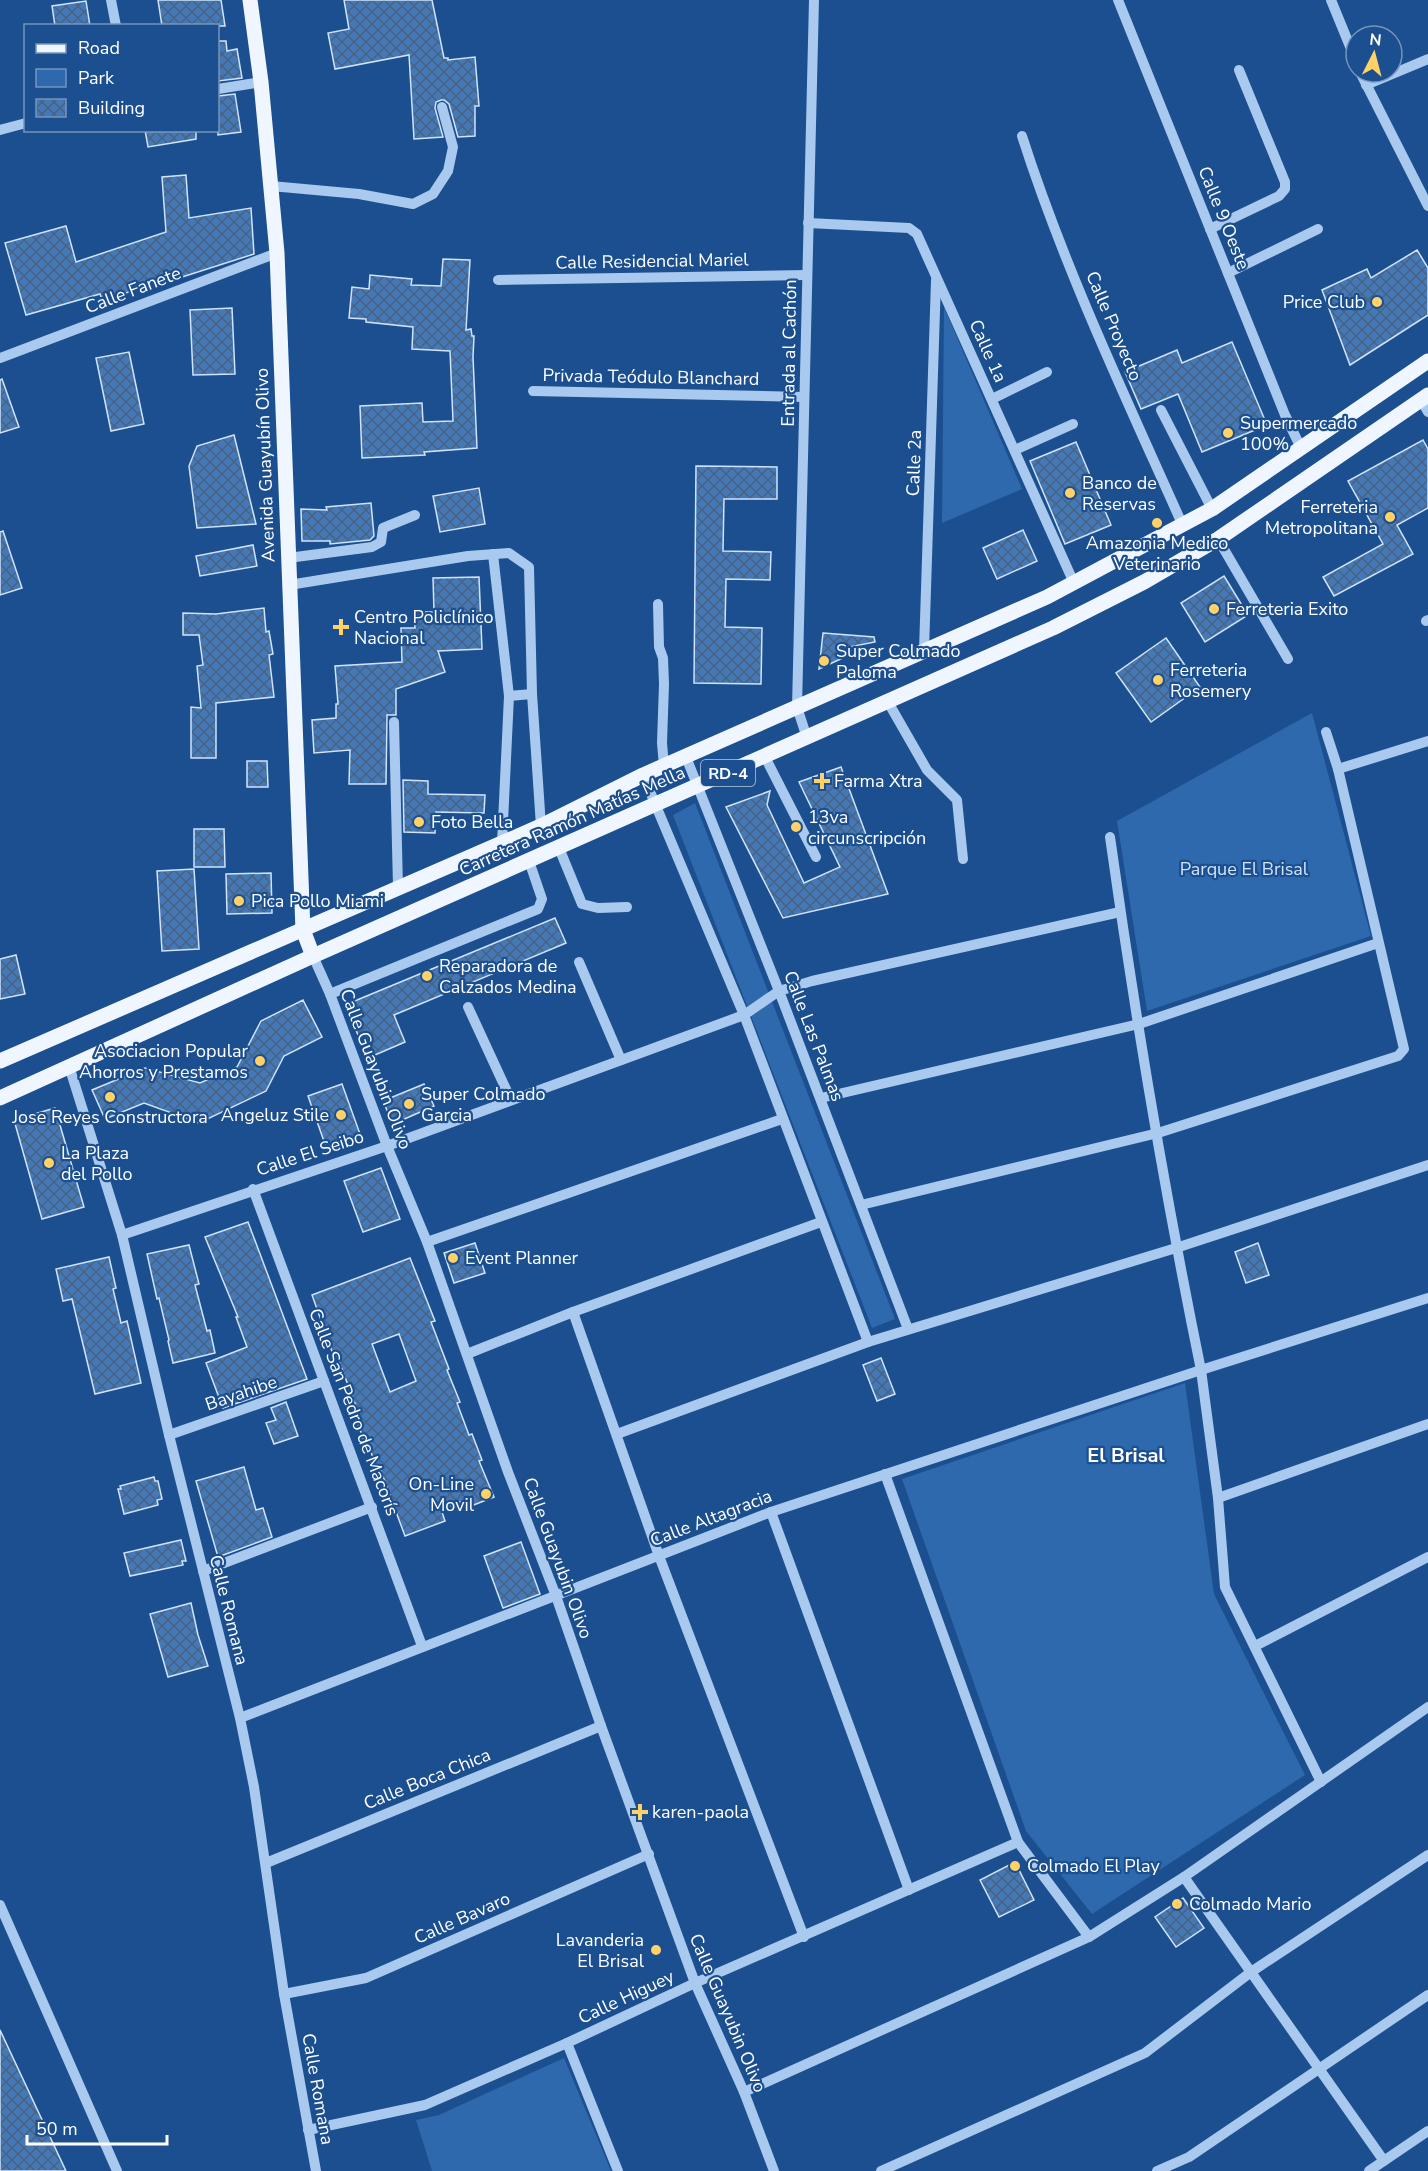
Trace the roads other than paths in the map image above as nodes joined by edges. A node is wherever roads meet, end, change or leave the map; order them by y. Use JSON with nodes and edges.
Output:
{"nodes":[{"id":1,"x":111,"y":0,"type":"edge"},
{"id":2,"x":249,"y":0,"type":"edge"},
{"id":3,"x":814,"y":0,"type":"edge"},
{"id":4,"x":1118,"y":0,"type":"edge"},
{"id":5,"x":1330,"y":0,"type":"edge"},
{"id":6,"x":116,"y":24,"type":"edge"},
{"id":7,"x":1344,"y":33,"type":"edge"},
{"id":8,"x":1428,"y":59,"type":"edge"},
{"id":9,"x":1239,"y":70,"type":"dead end"},
{"id":10,"x":261,"y":82,"type":"junction"},
{"id":11,"x":1366,"y":85,"type":"joint"},
{"id":12,"x":219,"y":89,"type":"edge"},
{"id":13,"x":442,"y":107,"type":"dead end"},
{"id":14,"x":24,"y":124,"type":"edge"},
{"id":15,"x":0,"y":130,"type":"edge"},
{"id":16,"x":1022,"y":136,"type":"dead end"},
{"id":17,"x":271,"y":186,"type":"junction"},
{"id":18,"x":1428,"y":206,"type":"edge"},
{"id":19,"x":808,"y":223,"type":"junction"},
{"id":20,"x":1210,"y":229,"type":"junction"},
{"id":21,"x":1318,"y":229,"type":"dead end"},
{"id":22,"x":277,"y":253,"type":"junction"},
{"id":23,"x":1228,"y":273,"type":"junction"},
{"id":24,"x":807,"y":275,"type":"junction"},
{"id":25,"x":936,"y":275,"type":"junction"},
{"id":26,"x":498,"y":280,"type":"dead end"},
{"id":27,"x":0,"y":358,"type":"edge"},
{"id":28,"x":1428,"y":361,"type":"edge"},
{"id":29,"x":1047,"y":372,"type":"dead end"},
{"id":30,"x":533,"y":391,"type":"dead end"},
{"id":31,"x":804,"y":397,"type":"junction"},
{"id":32,"x":992,"y":399,"type":"junction"},
{"id":33,"x":1426,"y":402,"type":"edge"},
{"id":34,"x":1161,"y":410,"type":"dead end"},
{"id":35,"x":1073,"y":424,"type":"dead end"},
{"id":36,"x":1301,"y":448,"type":"junction"},
{"id":37,"x":1015,"y":450,"type":"junction"},
{"id":38,"x":1212,"y":509,"type":"junction"},
{"id":39,"x":415,"y":515,"type":"dead end"},
{"id":40,"x":1183,"y":526,"type":"junction"},
{"id":41,"x":1218,"y":539,"type":"junction"},
{"id":42,"x":493,"y":554,"type":"junction"},
{"id":43,"x":288,"y":558,"type":"junction"},
{"id":44,"x":1074,"y":583,"type":"junction"},
{"id":45,"x":289,"y":585,"type":"junction"},
{"id":46,"x":658,"y":604,"type":"dead end"},
{"id":47,"x":924,"y":651,"type":"junction"},
{"id":48,"x":1288,"y":659,"type":"dead end"},
{"id":49,"x":532,"y":694,"type":"junction"},
{"id":50,"x":509,"y":696,"type":"junction"},
{"id":51,"x":888,"y":702,"type":"junction"},
{"id":52,"x":797,"y":707,"type":"junction"},
{"id":53,"x":394,"y":722,"type":"dead end"},
{"id":54,"x":1326,"y":732,"type":"dead end"},
{"id":55,"x":807,"y":738,"type":"junction"},
{"id":56,"x":1428,"y":741,"type":"edge"},
{"id":57,"x":686,"y":757,"type":"junction"},
{"id":58,"x":765,"y":757,"type":"junction"},
{"id":59,"x":664,"y":766,"type":"junction"},
{"id":60,"x":1338,"y":769,"type":"junction"},
{"id":61,"x":643,"y":775,"type":"junction"},
{"id":62,"x":698,"y":786,"type":"junction"},
{"id":63,"x":656,"y":805,"type":"junction"},
{"id":64,"x":541,"y":826,"type":"junction"},
{"id":65,"x":1110,"y":837,"type":"dead end"},
{"id":66,"x":502,"y":843,"type":"junction"},
{"id":67,"x":560,"y":848,"type":"junction"},
{"id":68,"x":816,"y":857,"type":"dead end"},
{"id":69,"x":963,"y":859,"type":"dead end"},
{"id":70,"x":530,"y":861,"type":"junction"},
{"id":71,"x":398,"y":887,"type":"junction"},
{"id":72,"x":627,"y":907,"type":"dead end"},
{"id":73,"x":1120,"y":912,"type":"junction"},
{"id":74,"x":303,"y":930,"type":"junction"},
{"id":75,"x":1378,"y":943,"type":"junction"},
{"id":76,"x":313,"y":956,"type":"junction"},
{"id":77,"x":579,"y":962,"type":"dead end"},
{"id":78,"x":779,"y":991,"type":"junction"},
{"id":79,"x":330,"y":994,"type":"junction"},
{"id":80,"x":468,"y":1007,"type":"dead end"},
{"id":81,"x":744,"y":1015,"type":"junction"},
{"id":82,"x":1139,"y":1024,"type":"junction"},
{"id":83,"x":621,"y":1060,"type":"junction"},
{"id":84,"x":0,"y":1061,"type":"edge"},
{"id":85,"x":69,"y":1066,"type":"junction"},
{"id":86,"x":0,"y":1098,"type":"edge"},
{"id":87,"x":821,"y":1098,"type":"junction"},
{"id":88,"x":511,"y":1100,"type":"junction"},
{"id":89,"x":782,"y":1119,"type":"junction"},
{"id":90,"x":1158,"y":1133,"type":"junction"},
{"id":91,"x":387,"y":1146,"type":"junction"},
{"id":92,"x":1428,"y":1165,"type":"edge"},
{"id":93,"x":253,"y":1189,"type":"junction"},
{"id":94,"x":861,"y":1204,"type":"junction"},
{"id":95,"x":821,"y":1222,"type":"junction"},
{"id":96,"x":122,"y":1234,"type":"junction"},
{"id":97,"x":427,"y":1242,"type":"junction"},
{"id":98,"x":1176,"y":1248,"type":"junction"},
{"id":99,"x":1428,"y":1298,"type":"edge"},
{"id":100,"x":573,"y":1312,"type":"junction"},
{"id":101,"x":908,"y":1329,"type":"junction"},
{"id":102,"x":868,"y":1342,"type":"junction"},
{"id":103,"x":467,"y":1354,"type":"junction"},
{"id":104,"x":1201,"y":1370,"type":"junction"},
{"id":105,"x":324,"y":1382,"type":"junction"},
{"id":106,"x":1428,"y":1424,"type":"edge"},
{"id":107,"x":617,"y":1434,"type":"junction"},
{"id":108,"x":169,"y":1435,"type":"junction"},
{"id":109,"x":885,"y":1474,"type":"junction"},
{"id":110,"x":1218,"y":1498,"type":"junction"},
{"id":111,"x":372,"y":1507,"type":"junction"},
{"id":112,"x":771,"y":1512,"type":"junction"},
{"id":113,"x":659,"y":1556,"type":"junction"},
{"id":114,"x":1428,"y":1557,"type":"edge"},
{"id":115,"x":203,"y":1571,"type":"junction"},
{"id":116,"x":556,"y":1596,"type":"junction"},
{"id":117,"x":422,"y":1646,"type":"junction"},
{"id":118,"x":1255,"y":1646,"type":"junction"},
{"id":119,"x":1428,"y":1707,"type":"edge"},
{"id":120,"x":240,"y":1718,"type":"junction"},
{"id":121,"x":600,"y":1725,"type":"junction"},
{"id":122,"x":1321,"y":1782,"type":"junction"},
{"id":123,"x":1018,"y":1842,"type":"junction"},
{"id":124,"x":649,"y":1854,"type":"junction"},
{"id":125,"x":1428,"y":1855,"type":"edge"},
{"id":126,"x":266,"y":1863,"type":"junction"},
{"id":127,"x":1184,"y":1877,"type":"junction"},
{"id":128,"x":909,"y":1890,"type":"junction"},
{"id":129,"x":0,"y":1905,"type":"edge"},
{"id":130,"x":804,"y":1936,"type":"junction"},
{"id":131,"x":1089,"y":1937,"type":"junction"},
{"id":132,"x":1251,"y":1972,"type":"junction"},
{"id":133,"x":695,"y":1983,"type":"junction"},
{"id":134,"x":284,"y":1994,"type":"junction"},
{"id":135,"x":1428,"y":1995,"type":"edge"},
{"id":136,"x":567,"y":2043,"type":"junction"},
{"id":137,"x":1321,"y":2069,"type":"junction"},
{"id":138,"x":744,"y":2092,"type":"junction"},
{"id":139,"x":308,"y":2130,"type":"junction"},
{"id":140,"x":1428,"y":2131,"type":"edge"},
{"id":141,"x":1384,"y":2161,"type":"junction"},
{"id":142,"x":117,"y":2171,"type":"edge"},
{"id":143,"x":316,"y":2171,"type":"edge"},
{"id":144,"x":618,"y":2171,"type":"edge"},
{"id":145,"x":774,"y":2171,"type":"edge"},
{"id":146,"x":881,"y":2171,"type":"edge"},
{"id":147,"x":1157,"y":2171,"type":"edge"},
{"id":148,"x":1369,"y":2171,"type":"edge"}],
"edges":[{"from":1,"to":6,"type":"street"},
{"from":2,"to":10,"type":"main road","name":"Avenida Guayubín Olivo"},
{"from":3,"to":19,"type":"street","name":"Entrada al Cachón"},
{"from":4,"to":20,"type":"street","name":"Calle 9 Oeste"},
{"from":5,"to":7,"type":"street"},
{"from":8,"to":11,"type":"street"},
{"from":9,"to":20,"type":"street"},
{"from":10,"to":12,"type":"street"},
{"from":10,"to":17,"type":"main road","name":"Avenida Guayubín Olivo"},
{"from":11,"to":18,"type":"street"},
{"from":13,"to":17,"type":"street"},
{"from":14,"to":15,"type":"street"},
{"from":16,"to":40,"type":"street","name":"Calle Proyecto"},
{"from":17,"to":22,"type":"main road","name":"Avenida Guayubín Olivo"},
{"from":19,"to":24,"type":"street","name":"Entrada al Cachón"},
{"from":19,"to":25,"type":"street","name":"Calle 1a"},
{"from":20,"to":23,"type":"street","name":"Calle 9 Oeste"},
{"from":21,"to":23,"type":"street"},
{"from":22,"to":27,"type":"street","name":"Calle Fanete"},
{"from":22,"to":43,"type":"main road","name":"Avenida Guayubín Olivo"},
{"from":23,"to":36,"type":"street","name":"Calle 9 Oeste"},
{"from":24,"to":26,"type":"street","name":"Calle Residencial Mariel"},
{"from":24,"to":31,"type":"street","name":"Entrada al Cachón"},
{"from":25,"to":32,"type":"street","name":"Calle 1a"},
{"from":25,"to":47,"type":"street","name":"Calle 2a"},
{"from":28,"to":36,"type":"main road","name":"Carretera Ramón Matías Mella","number":"RD-4"},
{"from":29,"to":32,"type":"street"},
{"from":30,"to":31,"type":"street","name":"Privada Teódulo Blanchard"},
{"from":31,"to":52,"type":"street","name":"Entrada al Cachón"},
{"from":32,"to":37,"type":"street","name":"Calle 1a"},
{"from":33,"to":41,"type":"main road","name":"Carretera Ramón Matías Mella","number":"RD-4"},
{"from":34,"to":38,"type":"street"},
{"from":35,"to":37,"type":"street"},
{"from":36,"to":38,"type":"main road","name":"Carretera Ramón Matías Mella","number":"RD-4"},
{"from":37,"to":44,"type":"street","name":"Calle 1a"},
{"from":38,"to":40,"type":"main road","name":"Carretera Ramón Matías Mella","number":"RD-4"},
{"from":39,"to":43,"type":"street"},
{"from":40,"to":44,"type":"main road","name":"Carretera Ramón Matías Mella","number":"RD-4"},
{"from":41,"to":48,"type":"street"},
{"from":41,"to":51,"type":"main road","name":"Carretera Ramón Matías Mella","number":"RD-4"},
{"from":42,"to":45,"type":"street"},
{"from":42,"to":49,"type":"street"},
{"from":42,"to":50,"type":"street"},
{"from":43,"to":45,"type":"main road","name":"Avenida Guayubín Olivo"},
{"from":44,"to":47,"type":"main road","name":"Carretera Ramón Matías Mella","number":"RD-4"},
{"from":45,"to":74,"type":"main road","name":"Avenida Guayubín Olivo"},
{"from":46,"to":59,"type":"street"},
{"from":47,"to":52,"type":"main road","name":"Carretera Ramón Matías Mella","number":"RD-4"},
{"from":49,"to":50,"type":"street"},
{"from":49,"to":64,"type":"street"},
{"from":50,"to":66,"type":"street"},
{"from":51,"to":55,"type":"main road","name":"Carretera Ramón Matías Mella","number":"RD-4"},
{"from":51,"to":69,"type":"street"},
{"from":52,"to":55,"type":"street","name":"Entrada al Cachón"},
{"from":52,"to":57,"type":"main road","name":"Carretera Ramón Matías Mella","number":"RD-4"},
{"from":53,"to":71,"type":"street"},
{"from":54,"to":60,"type":"street"},
{"from":55,"to":58,"type":"main road","name":"Carretera Ramón Matías Mella","number":"RD-4"},
{"from":56,"to":60,"type":"street"},
{"from":57,"to":59,"type":"main road","name":"Carretera Ramón Matías Mella","number":"RD-4"},
{"from":57,"to":62,"type":"street","name":"Calle Las Palmas"},
{"from":58,"to":62,"type":"main road","name":"Carretera Ramón Matías Mella","number":"RD-4"},
{"from":58,"to":68,"type":"street"},
{"from":59,"to":61,"type":"main road","name":"Carretera Ramón Matías Mella","number":"RD-4"},
{"from":60,"to":75,"type":"street"},
{"from":61,"to":63,"type":"street"},
{"from":61,"to":64,"type":"main road","name":"Carretera Ramón Matías Mella","number":"RD-4"},
{"from":62,"to":63,"type":"main road","name":"Carretera Ramón Matías Mella","number":"RD-4"},
{"from":62,"to":78,"type":"street","name":"Calle Las Palmas"},
{"from":63,"to":67,"type":"main road","name":"Carretera Ramón Matías Mella","number":"RD-4"},
{"from":63,"to":81,"type":"street"},
{"from":64,"to":66,"type":"main road","name":"Carretera Ramón Matías Mella","number":"RD-4"},
{"from":65,"to":73,"type":"street"},
{"from":66,"to":71,"type":"main road","name":"Carretera Ramón Matías Mella","number":"RD-4"},
{"from":67,"to":70,"type":"main road","name":"Carretera Ramón Matías Mella","number":"RD-4"},
{"from":67,"to":72,"type":"street"},
{"from":70,"to":76,"type":"main road","name":"Carretera Ramón Matías Mella","number":"RD-4"},
{"from":70,"to":79,"type":"street"},
{"from":71,"to":74,"type":"main road","name":"Carretera Ramón Matías Mella","number":"RD-4"},
{"from":73,"to":78,"type":"street","name":"Calle El Seibo"},
{"from":73,"to":82,"type":"street"},
{"from":74,"to":76,"type":"main road","name":"Avenida Guayubín Olivo"},
{"from":74,"to":84,"type":"main road","name":"Carretera Ramón Matías Mella","number":"RD-4"},
{"from":75,"to":82,"type":"street"},
{"from":75,"to":90,"type":"street"},
{"from":76,"to":79,"type":"street","name":"Calle Guayubin Olivo"},
{"from":76,"to":85,"type":"main road","name":"Carretera Ramón Matías Mella","number":"RD-4"},
{"from":77,"to":83,"type":"street"},
{"from":78,"to":81,"type":"street","name":"Calle El Seibo"},
{"from":78,"to":87,"type":"street","name":"Calle Las Palmas"},
{"from":79,"to":91,"type":"street","name":"Calle Guayubin Olivo"},
{"from":80,"to":88,"type":"street"},
{"from":81,"to":83,"type":"street","name":"Calle El Seibo"},
{"from":81,"to":89,"type":"street"},
{"from":82,"to":87,"type":"street"},
{"from":82,"to":90,"type":"street"},
{"from":83,"to":88,"type":"street","name":"Calle El Seibo"},
{"from":85,"to":86,"type":"main road","name":"Carretera Ramón Matías Mella","number":"RD-4"},
{"from":85,"to":96,"type":"street","name":"Calle Romana"},
{"from":87,"to":94,"type":"street","name":"Calle Las Palmas"},
{"from":88,"to":91,"type":"street","name":"Calle El Seibo"},
{"from":89,"to":95,"type":"street"},
{"from":89,"to":97,"type":"street"},
{"from":90,"to":94,"type":"street"},
{"from":90,"to":98,"type":"street"},
{"from":91,"to":93,"type":"street","name":"Calle El Seibo"},
{"from":91,"to":97,"type":"street","name":"Calle Guayubin Olivo"},
{"from":92,"to":98,"type":"street"},
{"from":93,"to":96,"type":"street","name":"Calle El Seibo"},
{"from":93,"to":105,"type":"street","name":"Calle San Pedro de Macorís"},
{"from":94,"to":101,"type":"street","name":"Calle Las Palmas"},
{"from":95,"to":100,"type":"street"},
{"from":95,"to":102,"type":"street"},
{"from":96,"to":108,"type":"street","name":"Calle Romana"},
{"from":97,"to":103,"type":"street","name":"Calle Guayubin Olivo"},
{"from":98,"to":101,"type":"street"},
{"from":98,"to":104,"type":"street"},
{"from":99,"to":104,"type":"street","name":"Calle Altagracia"},
{"from":100,"to":103,"type":"street"},
{"from":100,"to":107,"type":"street"},
{"from":101,"to":102,"type":"street"},
{"from":102,"to":107,"type":"street"},
{"from":103,"to":116,"type":"street","name":"Calle Guayubin Olivo"},
{"from":104,"to":109,"type":"street","name":"Calle Altagracia"},
{"from":104,"to":110,"type":"street"},
{"from":105,"to":108,"type":"street","name":"Bayahibe"},
{"from":105,"to":111,"type":"street","name":"Calle San Pedro de Macorís"},
{"from":106,"to":110,"type":"street"},
{"from":107,"to":113,"type":"street"},
{"from":108,"to":115,"type":"street","name":"Calle Romana"},
{"from":109,"to":112,"type":"street","name":"Calle Altagracia"},
{"from":109,"to":123,"type":"street"},
{"from":110,"to":118,"type":"street"},
{"from":111,"to":115,"type":"street"},
{"from":111,"to":117,"type":"street","name":"Calle San Pedro de Macorís"},
{"from":112,"to":113,"type":"street","name":"Calle Altagracia"},
{"from":112,"to":128,"type":"street"},
{"from":113,"to":116,"type":"street","name":"Calle Altagracia"},
{"from":113,"to":130,"type":"street"},
{"from":114,"to":118,"type":"street"},
{"from":115,"to":120,"type":"street","name":"Calle Romana"},
{"from":116,"to":117,"type":"street","name":"Calle Altagracia"},
{"from":116,"to":121,"type":"street","name":"Calle Guayubin Olivo"},
{"from":117,"to":120,"type":"street","name":"Calle Altagracia"},
{"from":118,"to":122,"type":"street"},
{"from":119,"to":122,"type":"street"},
{"from":120,"to":126,"type":"street","name":"Calle Romana"},
{"from":121,"to":124,"type":"street","name":"Calle Guayubin Olivo"},
{"from":121,"to":126,"type":"street","name":"Calle Boca Chica"},
{"from":122,"to":127,"type":"street"},
{"from":123,"to":128,"type":"street","name":"Calle Higuey"},
{"from":123,"to":131,"type":"street"},
{"from":124,"to":133,"type":"street","name":"Calle Guayubin Olivo"},
{"from":124,"to":134,"type":"street","name":"Calle Bavaro"},
{"from":125,"to":132,"type":"street"},
{"from":126,"to":134,"type":"street","name":"Calle Romana"},
{"from":127,"to":131,"type":"street"},
{"from":127,"to":132,"type":"street"},
{"from":128,"to":130,"type":"street","name":"Calle Higuey"},
{"from":129,"to":142,"type":"street"},
{"from":130,"to":133,"type":"street","name":"Calle Higuey"},
{"from":131,"to":138,"type":"street"},
{"from":132,"to":137,"type":"street"},
{"from":132,"to":146,"type":"street"},
{"from":133,"to":136,"type":"street","name":"Calle Higuey"},
{"from":133,"to":138,"type":"street","name":"Calle Guayubin Olivo"},
{"from":134,"to":139,"type":"street","name":"Calle Romana"},
{"from":135,"to":137,"type":"street"},
{"from":136,"to":139,"type":"street","name":"Calle Higuey"},
{"from":136,"to":144,"type":"street"},
{"from":137,"to":141,"type":"street"},
{"from":137,"to":147,"type":"street"},
{"from":138,"to":145,"type":"street","name":"Calle Guayubin Olivo"},
{"from":139,"to":143,"type":"street","name":"Calle Romana"},
{"from":140,"to":141,"type":"street"},
{"from":141,"to":148,"type":"street"}]}
